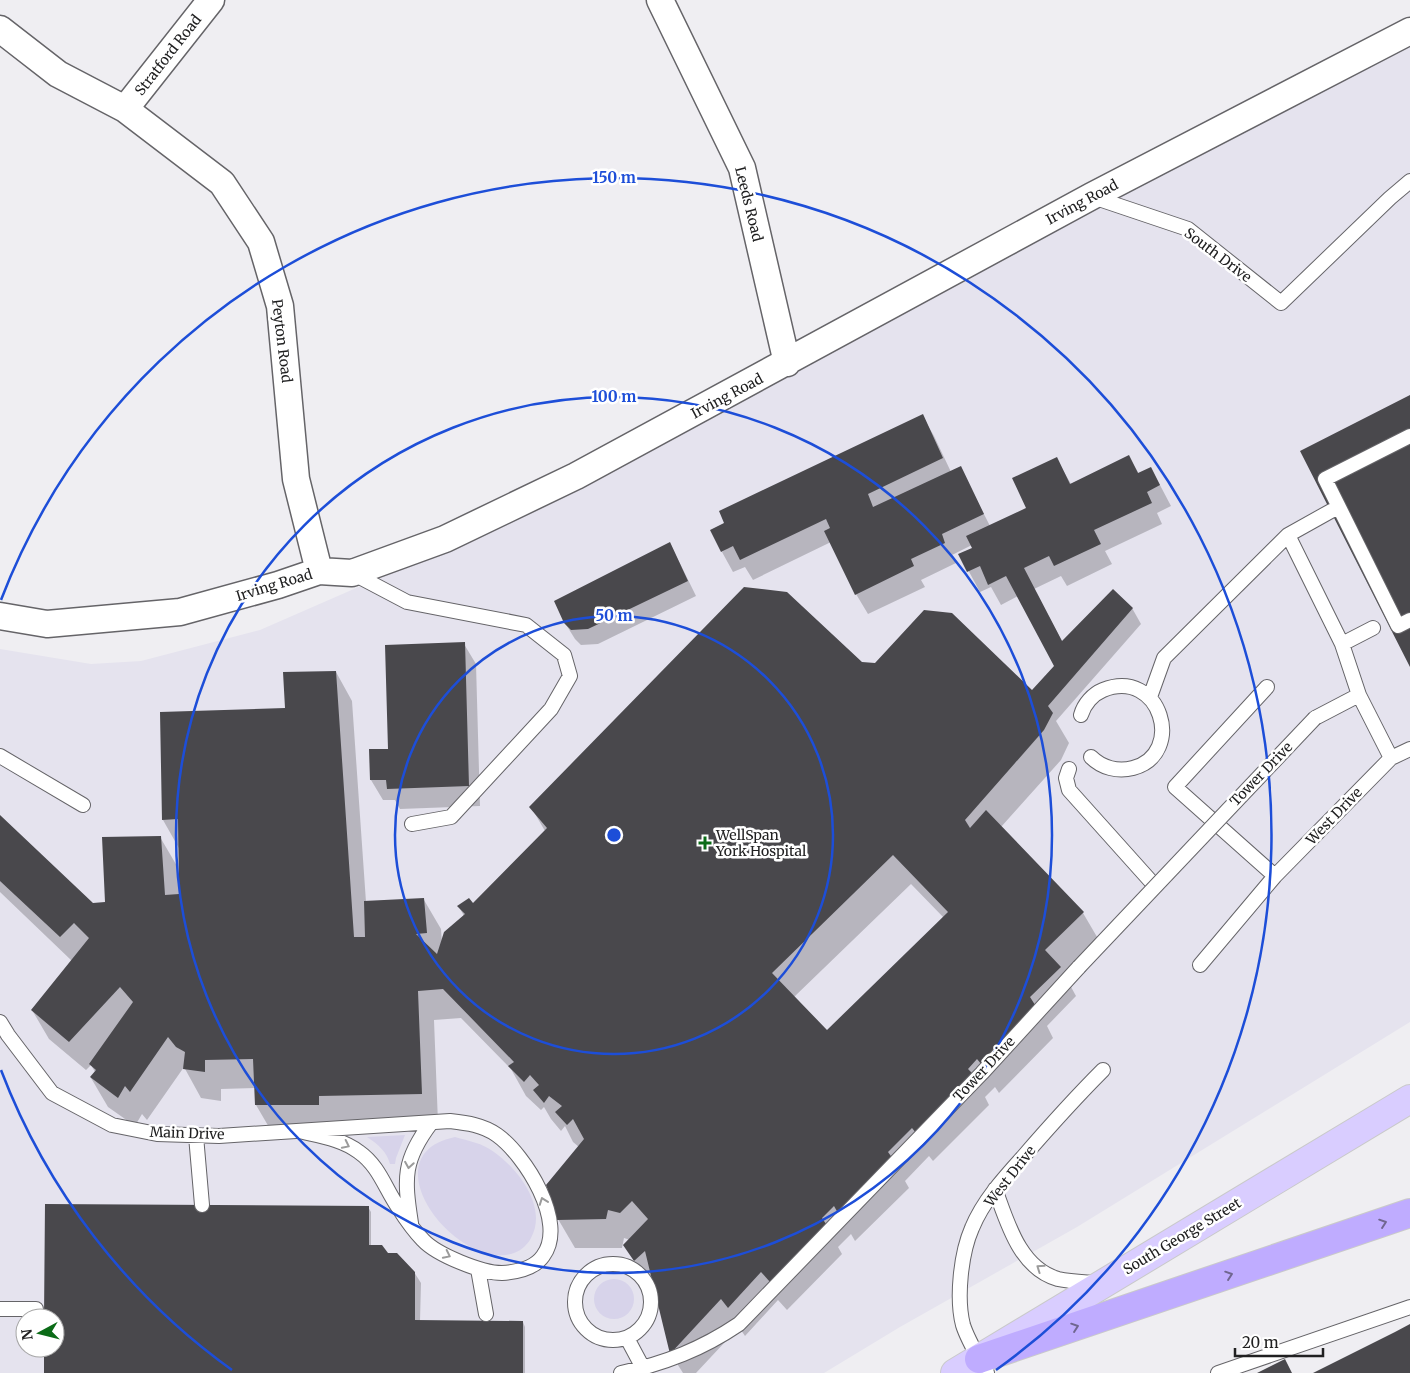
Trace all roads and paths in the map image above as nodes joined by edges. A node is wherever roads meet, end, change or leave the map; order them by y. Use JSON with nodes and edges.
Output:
{"nodes":[{"id":1,"x":210,"y":0,"type":"edge"},
{"id":2,"x":660,"y":0,"type":"edge"},
{"id":3,"x":0,"y":29,"type":"edge"},
{"id":4,"x":1410,"y":31,"type":"edge"},
{"id":5,"x":125,"y":109,"type":"junction"},
{"id":6,"x":1410,"y":181,"type":"edge"},
{"id":7,"x":1092,"y":196,"type":"junction"},
{"id":8,"x":787,"y":363,"type":"junction"},
{"id":9,"x":1410,"y":436,"type":"edge"},
{"id":10,"x":1331,"y":511,"type":"dead end"},
{"id":11,"x":1288,"y":535,"type":"junction"},
{"id":12,"x":319,"y":571,"type":"junction"},
{"id":13,"x":352,"y":573,"type":"junction"},
{"id":14,"x":0,"y":616,"type":"edge"},
{"id":15,"x":1410,"y":620,"type":"edge"},
{"id":16,"x":1372,"y":628,"type":"dead end"},
{"id":17,"x":1342,"y":644,"type":"junction"},
{"id":18,"x":1267,"y":686,"type":"dead end"},
{"id":19,"x":1359,"y":695,"type":"junction"},
{"id":20,"x":1150,"y":698,"type":"junction"},
{"id":21,"x":1081,"y":715,"type":"dead end"},
{"id":22,"x":1410,"y":749,"type":"edge"},
{"id":23,"x":0,"y":756,"type":"edge"},
{"id":24,"x":1091,"y":757,"type":"dead end"},
{"id":25,"x":1391,"y":758,"type":"junction"},
{"id":26,"x":1069,"y":769,"type":"dead end"},
{"id":27,"x":83,"y":805,"type":"dead end"},
{"id":28,"x":412,"y":824,"type":"dead end"},
{"id":29,"x":1275,"y":876,"type":"junction"},
{"id":30,"x":1155,"y":886,"type":"junction"},
{"id":31,"x":1200,"y":965,"type":"dead end"},
{"id":32,"x":0,"y":1022,"type":"edge"},
{"id":33,"x":1103,"y":1070,"type":"dead end"},
{"id":34,"x":1410,"y":1099,"type":"edge"},
{"id":35,"x":431,"y":1123,"type":"junction"},
{"id":36,"x":299,"y":1131,"type":"junction"},
{"id":37,"x":196,"y":1136,"type":"junction"},
{"id":38,"x":995,"y":1189,"type":"junction"},
{"id":39,"x":202,"y":1205,"type":"dead end"},
{"id":40,"x":1410,"y":1213,"type":"edge"},
{"id":41,"x":411,"y":1224,"type":"junction"},
{"id":42,"x":478,"y":1268,"type":"junction"},
{"id":43,"x":1103,"y":1284,"type":"junction"},
{"id":44,"x":1410,"y":1307,"type":"edge"},
{"id":45,"x":0,"y":1309,"type":"edge"},
{"id":46,"x":15,"y":1309,"type":"edge"},
{"id":47,"x":486,"y":1314,"type":"dead end"},
{"id":48,"x":628,"y":1338,"type":"junction"},
{"id":49,"x":983,"y":1366,"type":"edge"},
{"id":50,"x":643,"y":1368,"type":"junction"},
{"id":51,"x":622,"y":1373,"type":"edge"},
{"id":52,"x":955,"y":1373,"type":"edge"},
{"id":53,"x":1218,"y":1373,"type":"edge"}],
"edges":[{"from":1,"to":5,"type":"street","name":"Stratford Road"},
{"from":2,"to":8,"type":"street","name":"Leeds Road"},
{"from":3,"to":5,"type":"street","name":"Peyton Road"},
{"from":4,"to":7,"type":"street","name":"Irving Road"},
{"from":5,"to":12,"type":"street","name":"Peyton Road"},
{"from":6,"to":7,"type":"lane","name":"South Drive"},
{"from":7,"to":8,"type":"street","name":"Irving Road"},
{"from":8,"to":13,"type":"street","name":"Irving Road"},
{"from":9,"to":15,"type":"lane"},
{"from":10,"to":11,"type":"lane"},
{"from":11,"to":17,"type":"lane"},
{"from":11,"to":20,"type":"lane"},
{"from":12,"to":13,"type":"street","name":"Irving Road"},
{"from":12,"to":14,"type":"street","name":"Irving Road"},
{"from":13,"to":28,"type":"lane"},
{"from":16,"to":17,"type":"lane"},
{"from":17,"to":19,"type":"lane"},
{"from":18,"to":29,"type":"lane"},
{"from":19,"to":25,"type":"lane"},
{"from":19,"to":30,"type":"lane","name":"Tower Drive","bridge":true},
{"from":20,"to":21,"type":"lane"},
{"from":20,"to":24,"type":"lane"},
{"from":22,"to":25,"type":"lane"},
{"from":23,"to":27,"type":"lane"},
{"from":25,"to":29,"type":"lane","name":"West Drive"},
{"from":26,"to":30,"type":"lane"},
{"from":29,"to":31,"type":"lane","name":"West Drive"},
{"from":30,"to":50,"type":"lane","name":"Tower Drive","bridge":true},
{"from":32,"to":37,"type":"lane","name":"Main Drive"},
{"from":33,"to":38,"type":"lane","name":"West Drive"},
{"from":34,"to":43,"type":"main road","name":"South George Street"},
{"from":35,"to":36,"type":"lane","name":"Main Drive"},
{"from":35,"to":41,"type":"lane","one_way":true},
{"from":42,"to":35,"type":"lane","one_way":true},
{"from":36,"to":37,"type":"lane","name":"Main Drive"},
{"from":36,"to":41,"type":"lane","one_way":true},
{"from":37,"to":39,"type":"lane"},
{"from":43,"to":38,"type":"lane","one_way":true},
{"from":38,"to":49,"type":"lane","name":"West Drive"},
{"from":49,"to":40,"type":"highway","one_way":true},
{"from":41,"to":42,"type":"lane","one_way":true},
{"from":42,"to":47,"type":"lane"},
{"from":43,"to":49,"type":"main road","name":"South George Street"},
{"from":44,"to":53,"type":"lane"},
{"from":45,"to":46,"type":"lane"},
{"from":48,"to":48,"type":"lane"},
{"from":48,"to":50,"type":"lane"},
{"from":49,"to":52,"type":"main road","name":"South George Street"},
{"from":50,"to":51,"type":"lane","name":"Tower Drive"}]}
